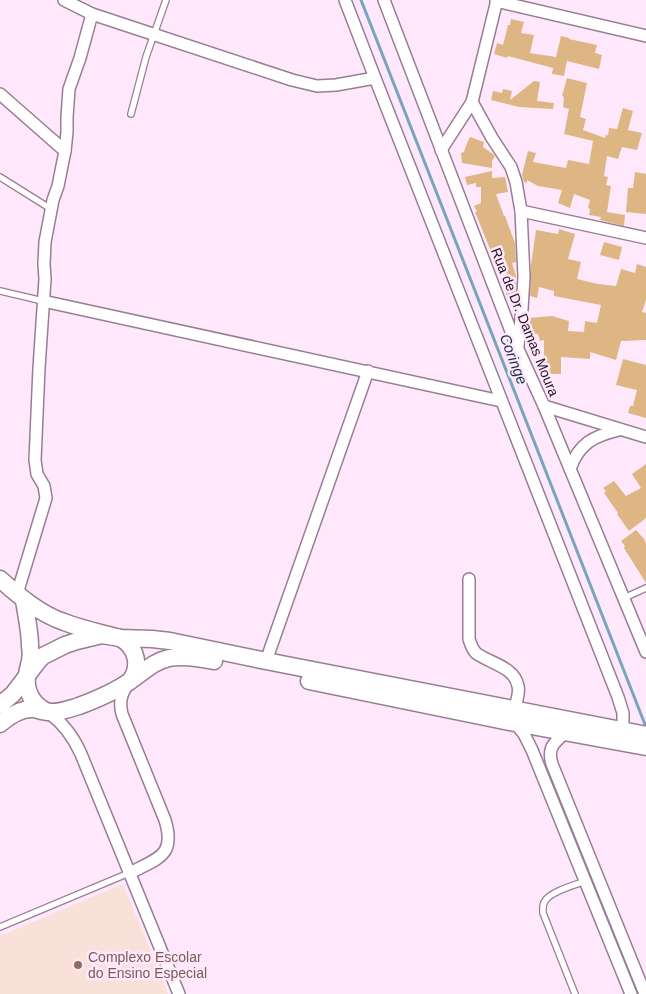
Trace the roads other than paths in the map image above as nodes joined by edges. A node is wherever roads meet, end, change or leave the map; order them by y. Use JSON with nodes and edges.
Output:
{"nodes":[{"id":1,"x":64,"y":0,"type":"edge"},
{"id":2,"x":166,"y":0,"type":"edge"},
{"id":3,"x":345,"y":0,"type":"edge"},
{"id":4,"x":384,"y":0,"type":"edge"},
{"id":5,"x":497,"y":1,"type":"edge"},
{"id":6,"x":92,"y":14,"type":"junction"},
{"id":7,"x":154,"y":34,"type":"junction"},
{"id":8,"x":646,"y":36,"type":"edge"},
{"id":9,"x":375,"y":78,"type":"junction"},
{"id":10,"x":0,"y":94,"type":"edge"},
{"id":11,"x":472,"y":102,"type":"junction"},
{"id":12,"x":131,"y":114,"type":"dead end"},
{"id":13,"x":441,"y":150,"type":"junction"},
{"id":14,"x":65,"y":151,"type":"junction"},
{"id":15,"x":0,"y":177,"type":"edge"},
{"id":16,"x":51,"y":208,"type":"junction"},
{"id":17,"x":521,"y":211,"type":"junction"},
{"id":18,"x":646,"y":238,"type":"edge"},
{"id":19,"x":0,"y":291,"type":"edge"},
{"id":20,"x":43,"y":301,"type":"junction"},
{"id":21,"x":518,"y":347,"type":"junction"},
{"id":22,"x":368,"y":372,"type":"junction"},
{"id":23,"x":501,"y":401,"type":"junction"},
{"id":24,"x":544,"y":406,"type":"junction"},
{"id":25,"x":619,"y":430,"type":"junction"},
{"id":26,"x":646,"y":437,"type":"edge"},
{"id":27,"x":570,"y":469,"type":"junction"},
{"id":28,"x":0,"y":579,"type":"edge"},
{"id":29,"x":469,"y":579,"type":"dead end"},
{"id":30,"x":646,"y":588,"type":"edge"},
{"id":31,"x":21,"y":597,"type":"junction"},
{"id":32,"x":624,"y":598,"type":"junction"},
{"id":33,"x":120,"y":638,"type":"junction"},
{"id":34,"x":646,"y":652,"type":"edge"},
{"id":35,"x":266,"y":661,"type":"junction"},
{"id":36,"x":26,"y":676,"type":"junction"},
{"id":37,"x":130,"y":681,"type":"junction"},
{"id":38,"x":0,"y":705,"type":"edge"},
{"id":39,"x":48,"y":712,"type":"junction"},
{"id":40,"x":514,"y":716,"type":"junction"},
{"id":41,"x":0,"y":724,"type":"edge"},
{"id":42,"x":623,"y":731,"type":"junction"},
{"id":43,"x":566,"y":732,"type":"junction"},
{"id":44,"x":644,"y":741,"type":"edge"},
{"id":45,"x":130,"y":873,"type":"junction"},
{"id":46,"x":586,"y":881,"type":"junction"},
{"id":47,"x":0,"y":927,"type":"edge"},
{"id":48,"x":179,"y":994,"type":"edge"},
{"id":49,"x":576,"y":994,"type":"edge"},
{"id":50,"x":631,"y":994,"type":"edge"},
{"id":51,"x":645,"y":994,"type":"edge"}],
"edges":[{"from":1,"to":6,"type":"street"},
{"from":2,"to":7,"type":"lane"},
{"from":3,"to":9,"type":"street"},
{"from":4,"to":13,"type":"street","name":"Rua de Dr. Damas Moura"},
{"from":5,"to":8,"type":"street"},
{"from":5,"to":11,"type":"street"},
{"from":6,"to":7,"type":"street"},
{"from":6,"to":14,"type":"street"},
{"from":7,"to":9,"type":"street"},
{"from":7,"to":12,"type":"lane"},
{"from":9,"to":23,"type":"street"},
{"from":10,"to":14,"type":"street"},
{"from":11,"to":13,"type":"street"},
{"from":11,"to":17,"type":"street"},
{"from":13,"to":21,"type":"street","name":"Rua de Dr. Damas Moura"},
{"from":14,"to":16,"type":"street"},
{"from":15,"to":16,"type":"lane"},
{"from":16,"to":20,"type":"street"},
{"from":17,"to":18,"type":"street"},
{"from":17,"to":21,"type":"street"},
{"from":19,"to":20,"type":"lane"},
{"from":20,"to":22,"type":"street"},
{"from":20,"to":31,"type":"street"},
{"from":21,"to":24,"type":"street","name":"Rua de Dr. Damas Moura"},
{"from":22,"to":23,"type":"street"},
{"from":22,"to":35,"type":"street"},
{"from":23,"to":42,"type":"street"},
{"from":24,"to":25,"type":"street"},
{"from":24,"to":27,"type":"street","name":"Rua de Dr. Damas Moura"},
{"from":25,"to":26,"type":"street"},
{"from":25,"to":27,"type":"street"},
{"from":27,"to":32,"type":"street","name":"Rua de Dr. Damas Moura"},
{"from":28,"to":31,"type":"street"},
{"from":29,"to":40,"type":"street"},
{"from":30,"to":32,"type":"lane"},
{"from":31,"to":33,"type":"street"},
{"from":31,"to":36,"type":"street"},
{"from":32,"to":34,"type":"street","name":"Rua de Dr. Damas Moura"},
{"from":33,"to":35,"type":"street"},
{"from":33,"to":36,"type":"street"},
{"from":33,"to":37,"type":"street"},
{"from":35,"to":40,"type":"street"},
{"from":36,"to":38,"type":"street"},
{"from":36,"to":39,"type":"street"},
{"from":37,"to":39,"type":"street"},
{"from":37,"to":40,"type":"street"},
{"from":37,"to":45,"type":"street"},
{"from":39,"to":41,"type":"street"},
{"from":39,"to":45,"type":"street"},
{"from":40,"to":42,"type":"street"},
{"from":40,"to":43,"type":"street"},
{"from":40,"to":46,"type":"street"},
{"from":42,"to":44,"type":"street"},
{"from":43,"to":44,"type":"street"},
{"from":43,"to":51,"type":"street"},
{"from":45,"to":47,"type":"lane"},
{"from":45,"to":48,"type":"street"},
{"from":46,"to":49,"type":"lane"},
{"from":46,"to":50,"type":"street"}]}
